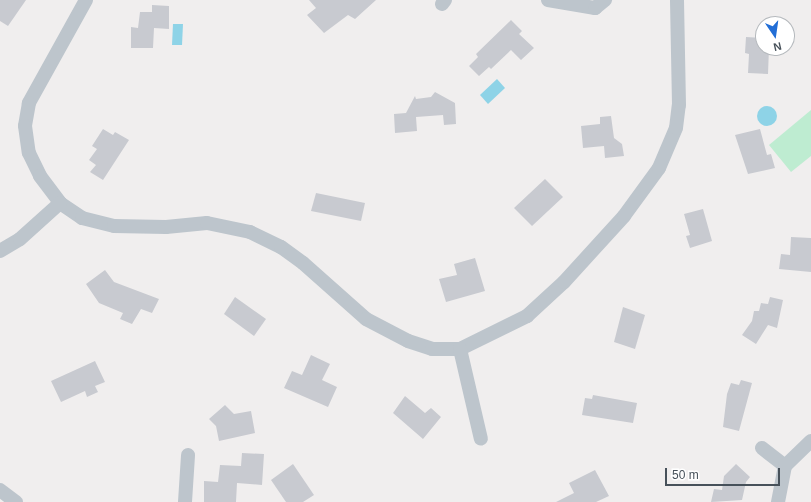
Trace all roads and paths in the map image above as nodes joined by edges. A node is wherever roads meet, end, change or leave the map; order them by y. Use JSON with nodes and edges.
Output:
{"nodes":[{"id":1,"x":86,"y":0,"type":"edge"},
{"id":2,"x":548,"y":0,"type":"edge"},
{"id":3,"x":605,"y":0,"type":"edge"},
{"id":4,"x":677,"y":0,"type":"edge"},
{"id":5,"x":60,"y":203,"type":"junction"},
{"id":6,"x":0,"y":251,"type":"edge"},
{"id":7,"x":460,"y":350,"type":"junction"},
{"id":8,"x":482,"y":439,"type":"dead end"},
{"id":9,"x":811,"y":441,"type":"edge"},
{"id":10,"x":762,"y":448,"type":"dead end"},
{"id":11,"x":188,"y":455,"type":"dead end"},
{"id":12,"x":785,"y":466,"type":"junction"},
{"id":13,"x":0,"y":490,"type":"edge"},
{"id":14,"x":16,"y":502,"type":"edge"},
{"id":15,"x":185,"y":502,"type":"edge"},
{"id":16,"x":778,"y":502,"type":"edge"}],
"edges":[{"from":1,"to":5,"type":"street"},
{"from":2,"to":3,"type":"street"},
{"from":4,"to":7,"type":"street"},
{"from":5,"to":6,"type":"street"},
{"from":5,"to":7,"type":"street"},
{"from":7,"to":8,"type":"street"},
{"from":9,"to":12,"type":"street"},
{"from":10,"to":12,"type":"street"},
{"from":11,"to":15,"type":"street"},
{"from":12,"to":16,"type":"street"},
{"from":13,"to":14,"type":"street"}]}
